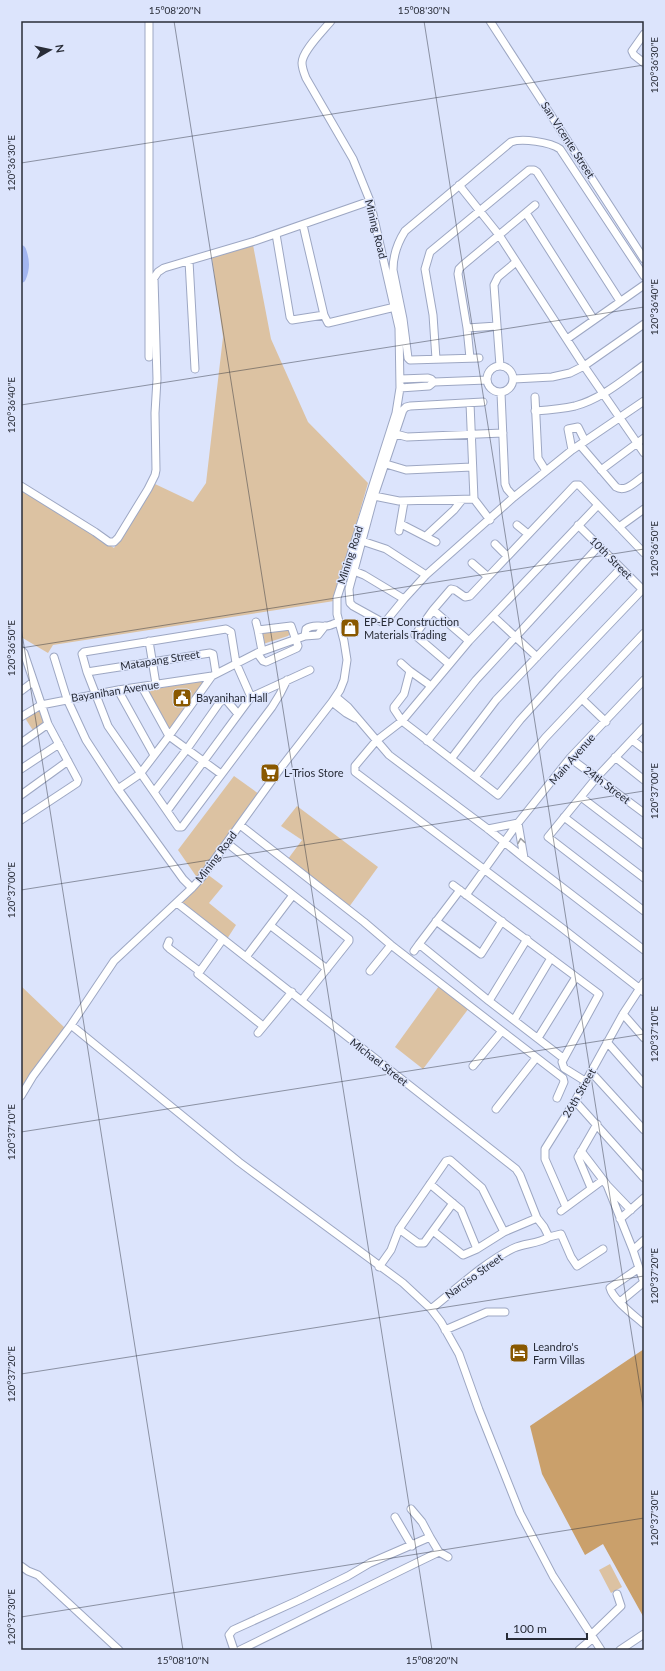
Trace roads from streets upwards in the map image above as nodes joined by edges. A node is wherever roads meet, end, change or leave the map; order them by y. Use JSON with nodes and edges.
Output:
{"nodes":[{"id":1,"x":149,"y":21,"type":"edge"},
{"id":2,"x":331,"y":21,"type":"edge"},
{"id":3,"x":490,"y":21,"type":"edge"},
{"id":4,"x":644,"y":34,"type":"edge"},
{"id":5,"x":644,"y":63,"type":"edge"},
{"id":6,"x":459,"y":185,"type":"junction"},
{"id":7,"x":370,"y":201,"type":"junction"},
{"id":8,"x":535,"y":205,"type":"dead end"},
{"id":9,"x":479,"y":210,"type":"junction"},
{"id":10,"x":526,"y":213,"type":"junction"},
{"id":11,"x":303,"y":225,"type":"junction"},
{"id":12,"x":276,"y":234,"type":"junction"},
{"id":13,"x":499,"y":235,"type":"junction"},
{"id":14,"x":644,"y":259,"type":"edge"},
{"id":15,"x":189,"y":261,"type":"junction"},
{"id":16,"x":516,"y":262,"type":"junction"},
{"id":17,"x":150,"y":270,"type":"junction"},
{"id":18,"x":158,"y":272,"type":"junction"},
{"id":19,"x":644,"y":276,"type":"edge"},
{"id":20,"x":644,"y":285,"type":"edge"},
{"id":21,"x":620,"y":301,"type":"junction"},
{"id":22,"x":394,"y":308,"type":"junction"},
{"id":23,"x":324,"y":315,"type":"junction"},
{"id":24,"x":594,"y":320,"type":"junction"},
{"id":25,"x":644,"y":324,"type":"edge"},
{"id":26,"x":497,"y":326,"type":"junction"},
{"id":27,"x":467,"y":328,"type":"junction"},
{"id":28,"x":567,"y":339,"type":"junction"},
{"id":29,"x":149,"y":357,"type":"dead end"},
{"id":30,"x":470,"y":358,"type":"junction"},
{"id":31,"x":479,"y":358,"type":"dead end"},
{"id":32,"x":436,"y":359,"type":"junction"},
{"id":33,"x":644,"y":365,"type":"edge"},
{"id":34,"x":500,"y":366,"type":"junction"},
{"id":35,"x":584,"y":366,"type":"junction"},
{"id":36,"x":195,"y":369,"type":"dead end"},
{"id":37,"x":400,"y":379,"type":"junction"},
{"id":38,"x":414,"y":379,"type":"junction"},
{"id":39,"x":514,"y":379,"type":"junction"},
{"id":40,"x":487,"y":380,"type":"junction"},
{"id":41,"x":434,"y":382,"type":"junction"},
{"id":42,"x":414,"y":387,"type":"junction"},
{"id":43,"x":400,"y":388,"type":"junction"},
{"id":44,"x":501,"y":393,"type":"junction"},
{"id":45,"x":603,"y":394,"type":"junction"},
{"id":46,"x":535,"y":397,"type":"dead end"},
{"id":47,"x":644,"y":401,"type":"edge"},
{"id":48,"x":483,"y":402,"type":"dead end"},
{"id":49,"x":470,"y":403,"type":"junction"},
{"id":50,"x":535,"y":411,"type":"junction"},
{"id":51,"x":620,"y":418,"type":"junction"},
{"id":52,"x":503,"y":433,"type":"junction"},
{"id":53,"x":396,"y":434,"type":"junction"},
{"id":54,"x":471,"y":434,"type":"junction"},
{"id":55,"x":644,"y":438,"type":"edge"},
{"id":56,"x":582,"y":443,"type":"junction"},
{"id":57,"x":637,"y":443,"type":"junction"},
{"id":58,"x":572,"y":450,"type":"junction"},
{"id":59,"x":644,"y":453,"type":"edge"},
{"id":60,"x":386,"y":464,"type":"junction"},
{"id":61,"x":472,"y":467,"type":"junction"},
{"id":62,"x":601,"y":470,"type":"junction"},
{"id":63,"x":546,"y":471,"type":"junction"},
{"id":64,"x":644,"y":476,"type":"edge"},
{"id":65,"x":21,"y":486,"type":"edge"},
{"id":66,"x":374,"y":496,"type":"junction"},
{"id":67,"x":514,"y":497,"type":"junction"},
{"id":68,"x":474,"y":499,"type":"junction"},
{"id":69,"x":462,"y":500,"type":"junction"},
{"id":70,"x":404,"y":502,"type":"junction"},
{"id":71,"x":598,"y":505,"type":"junction"},
{"id":72,"x":643,"y":512,"type":"edge"},
{"id":73,"x":490,"y":520,"type":"junction"},
{"id":74,"x":517,"y":525,"type":"dead end"},
{"id":75,"x":578,"y":525,"type":"junction"},
{"id":76,"x":619,"y":527,"type":"junction"},
{"id":77,"x":528,"y":534,"type":"junction"},
{"id":78,"x":426,"y":536,"type":"junction"},
{"id":79,"x":362,"y":541,"type":"junction"},
{"id":80,"x":436,"y":542,"type":"dead end"},
{"id":81,"x":495,"y":544,"type":"dead end"},
{"id":82,"x":599,"y":546,"type":"junction"},
{"id":83,"x":644,"y":553,"type":"edge"},
{"id":84,"x":508,"y":556,"type":"junction"},
{"id":85,"x":472,"y":563,"type":"dead end"},
{"id":86,"x":622,"y":568,"type":"junction"},
{"id":87,"x":354,"y":571,"type":"junction"},
{"id":88,"x":426,"y":576,"type":"junction"},
{"id":89,"x":488,"y":577,"type":"junction"},
{"id":90,"x":643,"y":590,"type":"edge"},
{"id":91,"x":404,"y":599,"type":"junction"},
{"id":92,"x":433,"y":610,"type":"junction"},
{"id":93,"x":493,"y":616,"type":"junction"},
{"id":94,"x":256,"y":622,"type":"dead end"},
{"id":95,"x":339,"y":622,"type":"junction"},
{"id":96,"x":258,"y":630,"type":"junction"},
{"id":97,"x":644,"y":633,"type":"edge"},
{"id":98,"x":515,"y":638,"type":"junction"},
{"id":99,"x":295,"y":639,"type":"junction"},
{"id":100,"x":469,"y":640,"type":"junction"},
{"id":101,"x":149,"y":641,"type":"junction"},
{"id":102,"x":21,"y":650,"type":"edge"},
{"id":103,"x":260,"y":652,"type":"junction"},
{"id":104,"x":54,"y":657,"type":"dead end"},
{"id":105,"x":537,"y":657,"type":"junction"},
{"id":106,"x":152,"y":661,"type":"junction"},
{"id":107,"x":236,"y":663,"type":"junction"},
{"id":108,"x":400,"y":663,"type":"dead end"},
{"id":109,"x":449,"y":664,"type":"junction"},
{"id":110,"x":310,"y":670,"type":"dead end"},
{"id":111,"x":410,"y":671,"type":"junction"},
{"id":112,"x":87,"y":672,"type":"junction"},
{"id":113,"x":214,"y":674,"type":"junction"},
{"id":114,"x":287,"y":680,"type":"junction"},
{"id":115,"x":644,"y":680,"type":"edge"},
{"id":116,"x":33,"y":682,"type":"junction"},
{"id":117,"x":156,"y":684,"type":"junction"},
{"id":118,"x":431,"y":686,"type":"junction"},
{"id":119,"x":142,"y":687,"type":"junction"},
{"id":120,"x":118,"y":690,"type":"junction"},
{"id":121,"x":21,"y":691,"type":"edge"},
{"id":122,"x":95,"y":694,"type":"junction"},
{"id":123,"x":251,"y":697,"type":"junction"},
{"id":124,"x":67,"y":699,"type":"junction"},
{"id":125,"x":582,"y":699,"type":"junction"},
{"id":126,"x":334,"y":700,"type":"junction"},
{"id":127,"x":41,"y":705,"type":"junction"},
{"id":128,"x":238,"y":714,"type":"junction"},
{"id":129,"x":21,"y":717,"type":"edge"},
{"id":130,"x":402,"y":721,"type":"junction"},
{"id":131,"x":606,"y":722,"type":"junction"},
{"id":132,"x":48,"y":724,"type":"junction"},
{"id":133,"x":644,"y":727,"type":"edge"},
{"id":134,"x":169,"y":736,"type":"junction"},
{"id":135,"x":427,"y":740,"type":"junction"},
{"id":136,"x":632,"y":740,"type":"junction"},
{"id":137,"x":376,"y":741,"type":"junction"},
{"id":138,"x":21,"y":743,"type":"edge"},
{"id":139,"x":59,"y":744,"type":"junction"},
{"id":140,"x":644,"y":749,"type":"edge"},
{"id":141,"x":187,"y":750,"type":"junction"},
{"id":142,"x":154,"y":755,"type":"junction"},
{"id":143,"x":615,"y":757,"type":"junction"},
{"id":144,"x":570,"y":758,"type":"junction"},
{"id":145,"x":451,"y":759,"type":"junction"},
{"id":146,"x":68,"y":761,"type":"junction"},
{"id":147,"x":204,"y":762,"type":"junction"},
{"id":148,"x":21,"y":769,"type":"edge"},
{"id":149,"x":140,"y":774,"type":"junction"},
{"id":150,"x":221,"y":774,"type":"junction"},
{"id":151,"x":597,"y":777,"type":"junction"},
{"id":152,"x":475,"y":778,"type":"junction"},
{"id":153,"x":644,"y":780,"type":"edge"},
{"id":154,"x":118,"y":788,"type":"junction"},
{"id":155,"x":154,"y":792,"type":"junction"},
{"id":156,"x":21,"y":795,"type":"edge"},
{"id":157,"x":581,"y":797,"type":"junction"},
{"id":158,"x":167,"y":811,"type":"junction"},
{"id":159,"x":644,"y":813,"type":"edge"},
{"id":160,"x":22,"y":816,"type":"edge"},
{"id":161,"x":564,"y":817,"type":"junction"},
{"id":162,"x":518,"y":823,"type":"junction"},
{"id":163,"x":240,"y":825,"type":"junction"},
{"id":164,"x":488,"y":829,"type":"junction"},
{"id":165,"x":505,"y":842,"type":"junction"},
{"id":166,"x":227,"y":843,"type":"junction"},
{"id":167,"x":644,"y":845,"type":"edge"},
{"id":168,"x":524,"y":858,"type":"junction"},
{"id":169,"x":484,"y":870,"type":"junction"},
{"id":170,"x":644,"y":878,"type":"edge"},
{"id":171,"x":453,"y":885,"type":"dead end"},
{"id":172,"x":192,"y":888,"type":"junction"},
{"id":173,"x":463,"y":892,"type":"junction"},
{"id":174,"x":293,"y":895,"type":"junction"},
{"id":175,"x":177,"y":902,"type":"junction"},
{"id":176,"x":644,"y":911,"type":"edge"},
{"id":177,"x":436,"y":921,"type":"junction"},
{"id":178,"x":502,"y":921,"type":"junction"},
{"id":179,"x":271,"y":926,"type":"junction"},
{"id":180,"x":223,"y":938,"type":"junction"},
{"id":181,"x":527,"y":939,"type":"junction"},
{"id":182,"x":169,"y":941,"type":"dead end"},
{"id":183,"x":419,"y":944,"type":"junction"},
{"id":184,"x":391,"y":945,"type":"junction"},
{"id":185,"x":644,"y":950,"type":"edge"},
{"id":186,"x":414,"y":951,"type":"dead end"},
{"id":187,"x":246,"y":957,"type":"junction"},
{"id":188,"x":551,"y":958,"type":"junction"},
{"id":189,"x":327,"y":969,"type":"junction"},
{"id":190,"x":199,"y":971,"type":"junction"},
{"id":191,"x":370,"y":971,"type":"dead end"},
{"id":192,"x":576,"y":977,"type":"junction"},
{"id":193,"x":643,"y":988,"type":"edge"},
{"id":194,"x":292,"y":992,"type":"junction"},
{"id":195,"x":302,"y":1000,"type":"junction"},
{"id":196,"x":489,"y":1002,"type":"junction"},
{"id":197,"x":623,"y":1014,"type":"junction"},
{"id":198,"x":514,"y":1020,"type":"junction"},
{"id":199,"x":71,"y":1025,"type":"junction"},
{"id":200,"x":263,"y":1026,"type":"junction"},
{"id":201,"x":502,"y":1031,"type":"junction"},
{"id":202,"x":258,"y":1033,"type":"dead end"},
{"id":203,"x":538,"y":1038,"type":"junction"},
{"id":204,"x":644,"y":1038,"type":"edge"},
{"id":205,"x":607,"y":1042,"type":"junction"},
{"id":206,"x":536,"y":1058,"type":"junction"},
{"id":207,"x":563,"y":1058,"type":"junction"},
{"id":208,"x":473,"y":1066,"type":"dead end"},
{"id":209,"x":591,"y":1072,"type":"junction"},
{"id":210,"x":585,"y":1081,"type":"junction"},
{"id":211,"x":644,"y":1084,"type":"edge"},
{"id":212,"x":21,"y":1096,"type":"edge"},
{"id":213,"x":557,"y":1098,"type":"dead end"},
{"id":214,"x":575,"y":1101,"type":"junction"},
{"id":215,"x":496,"y":1109,"type":"dead end"},
{"id":216,"x":597,"y":1124,"type":"junction"},
{"id":217,"x":644,"y":1130,"type":"edge"},
{"id":218,"x":581,"y":1151,"type":"junction"},
{"id":219,"x":644,"y":1178,"type":"edge"},
{"id":220,"x":605,"y":1182,"type":"junction"},
{"id":221,"x":430,"y":1184,"type":"junction"},
{"id":222,"x":591,"y":1188,"type":"junction"},
{"id":223,"x":644,"y":1198,"type":"edge"},
{"id":224,"x":453,"y":1203,"type":"junction"},
{"id":225,"x":631,"y":1210,"type":"junction"},
{"id":226,"x":537,"y":1218,"type":"junction"},
{"id":227,"x":620,"y":1219,"type":"junction"},
{"id":228,"x":399,"y":1229,"type":"junction"},
{"id":229,"x":433,"y":1231,"type":"junction"},
{"id":230,"x":504,"y":1232,"type":"junction"},
{"id":231,"x":546,"y":1239,"type":"junction"},
{"id":232,"x":644,"y":1240,"type":"edge"},
{"id":233,"x":477,"y":1249,"type":"junction"},
{"id":234,"x":603,"y":1249,"type":"dead end"},
{"id":235,"x":633,"y":1250,"type":"junction"},
{"id":236,"x":380,"y":1267,"type":"junction"},
{"id":237,"x":639,"y":1268,"type":"junction"},
{"id":238,"x":644,"y":1282,"type":"edge"},
{"id":239,"x":620,"y":1302,"type":"junction"},
{"id":240,"x":431,"y":1309,"type":"junction"},
{"id":241,"x":505,"y":1312,"type":"dead end"},
{"id":242,"x":644,"y":1324,"type":"edge"},
{"id":243,"x":445,"y":1330,"type":"junction"},
{"id":244,"x":411,"y":1509,"type":"dead end"},
{"id":245,"x":395,"y":1517,"type":"dead end"},
{"id":246,"x":430,"y":1537,"type":"junction"},
{"id":247,"x":412,"y":1546,"type":"junction"},
{"id":248,"x":439,"y":1552,"type":"junction"},
{"id":249,"x":448,"y":1557,"type":"dead end"},
{"id":250,"x":21,"y":1566,"type":"edge"},
{"id":251,"x":617,"y":1594,"type":"dead end"},
{"id":252,"x":644,"y":1634,"type":"edge"},
{"id":253,"x":592,"y":1637,"type":"junction"},
{"id":254,"x":119,"y":1650,"type":"edge"},
{"id":255,"x":234,"y":1650,"type":"edge"},
{"id":256,"x":240,"y":1650,"type":"edge"},
{"id":257,"x":579,"y":1650,"type":"edge"},
{"id":258,"x":601,"y":1650,"type":"edge"},
{"id":259,"x":620,"y":1650,"type":"edge"}],
"edges":[{"from":1,"to":17,"type":"street"},
{"from":2,"to":7,"type":"street","name":"Mining Road"},
{"from":3,"to":14,"type":"street","name":"San Vicente Street"},
{"from":4,"to":5,"type":"street"},
{"from":6,"to":9,"type":"street"},
{"from":6,"to":19,"type":"street"},
{"from":6,"to":32,"type":"street"},
{"from":7,"to":11,"type":"street"},
{"from":7,"to":22,"type":"street","name":"Mining Road"},
{"from":8,"to":10,"type":"street"},
{"from":9,"to":13,"type":"street"},
{"from":9,"to":21,"type":"street"},
{"from":9,"to":32,"type":"street"},
{"from":10,"to":13,"type":"street"},
{"from":10,"to":24,"type":"street"},
{"from":11,"to":12,"type":"street"},
{"from":11,"to":23,"type":"street"},
{"from":12,"to":15,"type":"street"},
{"from":12,"to":23,"type":"street"},
{"from":13,"to":16,"type":"street"},
{"from":13,"to":27,"type":"street"},
{"from":15,"to":18,"type":"street"},
{"from":15,"to":36,"type":"street"},
{"from":16,"to":26,"type":"street"},
{"from":16,"to":28,"type":"street"},
{"from":17,"to":18,"type":"street"},
{"from":17,"to":29,"type":"street"},
{"from":18,"to":65,"type":"street"},
{"from":20,"to":21,"type":"street"},
{"from":21,"to":24,"type":"street"},
{"from":22,"to":23,"type":"street"},
{"from":22,"to":37,"type":"street","name":"Mining Road"},
{"from":24,"to":28,"type":"street"},
{"from":25,"to":35,"type":"street"},
{"from":26,"to":27,"type":"street"},
{"from":26,"to":34,"type":"street"},
{"from":27,"to":30,"type":"street"},
{"from":28,"to":35,"type":"street"},
{"from":30,"to":31,"type":"street"},
{"from":30,"to":32,"type":"street"},
{"from":33,"to":45,"type":"street"},
{"from":34,"to":39,"type":"street"},
{"from":34,"to":40,"type":"street"},
{"from":35,"to":39,"type":"street"},
{"from":35,"to":45,"type":"street"},
{"from":37,"to":38,"type":"street"},
{"from":37,"to":43,"type":"street","name":"Mining Road"},
{"from":38,"to":41,"type":"street"},
{"from":38,"to":42,"type":"street"},
{"from":39,"to":44,"type":"street"},
{"from":40,"to":41,"type":"street"},
{"from":40,"to":44,"type":"street"},
{"from":41,"to":42,"type":"street"},
{"from":42,"to":43,"type":"street"},
{"from":43,"to":95,"type":"street","name":"Mining Road"},
{"from":44,"to":52,"type":"street"},
{"from":45,"to":50,"type":"street"},
{"from":45,"to":51,"type":"street"},
{"from":46,"to":50,"type":"street"},
{"from":47,"to":51,"type":"street"},
{"from":48,"to":49,"type":"street"},
{"from":49,"to":53,"type":"street"},
{"from":49,"to":54,"type":"street"},
{"from":50,"to":63,"type":"street"},
{"from":51,"to":56,"type":"street"},
{"from":51,"to":57,"type":"street"},
{"from":52,"to":54,"type":"street"},
{"from":52,"to":67,"type":"street"},
{"from":53,"to":54,"type":"street"},
{"from":53,"to":60,"type":"street"},
{"from":54,"to":61,"type":"street"},
{"from":55,"to":57,"type":"street"},
{"from":56,"to":58,"type":"street"},
{"from":56,"to":58,"type":"street"},
{"from":56,"to":62,"type":"street"},
{"from":57,"to":59,"type":"street"},
{"from":57,"to":62,"type":"street"},
{"from":58,"to":63,"type":"street"},
{"from":60,"to":61,"type":"street"},
{"from":60,"to":66,"type":"street"},
{"from":61,"to":68,"type":"street"},
{"from":62,"to":64,"type":"street"},
{"from":63,"to":67,"type":"street"},
{"from":66,"to":70,"type":"street"},
{"from":66,"to":79,"type":"street"},
{"from":67,"to":73,"type":"street"},
{"from":68,"to":69,"type":"street"},
{"from":68,"to":73,"type":"street"},
{"from":69,"to":70,"type":"street"},
{"from":69,"to":78,"type":"street"},
{"from":70,"to":78,"type":"street"},
{"from":71,"to":75,"type":"street"},
{"from":71,"to":76,"type":"street"},
{"from":71,"to":77,"type":"street"},
{"from":72,"to":76,"type":"street"},
{"from":73,"to":88,"type":"street"},
{"from":74,"to":77,"type":"street"},
{"from":75,"to":82,"type":"street","name":"10th Street"},
{"from":75,"to":93,"type":"street"},
{"from":76,"to":83,"type":"street"},
{"from":77,"to":84,"type":"street"},
{"from":78,"to":80,"type":"street"},
{"from":79,"to":87,"type":"street"},
{"from":79,"to":88,"type":"street"},
{"from":81,"to":84,"type":"street"},
{"from":82,"to":86,"type":"street","name":"10th Street"},
{"from":82,"to":98,"type":"street"},
{"from":84,"to":89,"type":"street"},
{"from":85,"to":89,"type":"street"},
{"from":86,"to":90,"type":"street","name":"10th Street"},
{"from":86,"to":105,"type":"street"},
{"from":87,"to":91,"type":"street"},
{"from":87,"to":91,"type":"street"},
{"from":88,"to":91,"type":"street"},
{"from":89,"to":92,"type":"street"},
{"from":90,"to":152,"type":"street"},
{"from":92,"to":100,"type":"street"},
{"from":92,"to":109,"type":"street"},
{"from":93,"to":98,"type":"street"},
{"from":93,"to":100,"type":"street"},
{"from":94,"to":96,"type":"street"},
{"from":95,"to":99,"type":"street"},
{"from":95,"to":126,"type":"street","name":"Mining Road"},
{"from":96,"to":99,"type":"street"},
{"from":96,"to":103,"type":"street"},
{"from":97,"to":125,"type":"street"},
{"from":98,"to":105,"type":"street"},
{"from":98,"to":135,"type":"street"},
{"from":99,"to":103,"type":"street"},
{"from":99,"to":103,"type":"street"},
{"from":100,"to":109,"type":"street"},
{"from":101,"to":106,"type":"street"},
{"from":101,"to":107,"type":"street"},
{"from":101,"to":112,"type":"street"},
{"from":102,"to":116,"type":"street"},
{"from":103,"to":107,"type":"street"},
{"from":104,"to":124,"type":"street"},
{"from":105,"to":145,"type":"street"},
{"from":106,"to":112,"type":"street","name":"Matapang Street"},
{"from":106,"to":113,"type":"street","name":"Matapang Street"},
{"from":106,"to":117,"type":"street"},
{"from":107,"to":113,"type":"street"},
{"from":107,"to":123,"type":"street"},
{"from":108,"to":111,"type":"street"},
{"from":109,"to":118,"type":"street"},
{"from":110,"to":114,"type":"street"},
{"from":111,"to":118,"type":"street"},
{"from":111,"to":130,"type":"street"},
{"from":112,"to":122,"type":"street"},
{"from":113,"to":117,"type":"street","name":"Bayanihan Avenue"},
{"from":113,"to":134,"type":"street"},
{"from":114,"to":123,"type":"street"},
{"from":114,"to":150,"type":"street"},
{"from":115,"to":131,"type":"street","name":"Main Avenue"},
{"from":116,"to":121,"type":"street"},
{"from":116,"to":127,"type":"street"},
{"from":117,"to":119,"type":"street","name":"Bayanihan Avenue"},
{"from":118,"to":130,"type":"street"},
{"from":119,"to":120,"type":"street","name":"Bayanihan Avenue"},
{"from":119,"to":134,"type":"street"},
{"from":120,"to":122,"type":"street","name":"Bayanihan Avenue"},
{"from":120,"to":142,"type":"street"},
{"from":122,"to":124,"type":"street","name":"Bayanihan Avenue"},
{"from":122,"to":149,"type":"street"},
{"from":123,"to":128,"type":"street"},
{"from":124,"to":127,"type":"street","name":"Bayanihan Avenue"},
{"from":124,"to":154,"type":"street"},
{"from":125,"to":131,"type":"street"},
{"from":125,"to":152,"type":"street"},
{"from":126,"to":137,"type":"street"},
{"from":126,"to":163,"type":"street","name":"Mining Road"},
{"from":127,"to":129,"type":"street","name":"Bayanihan Avenue"},
{"from":127,"to":132,"type":"street"},
{"from":128,"to":141,"type":"street"},
{"from":128,"to":147,"type":"street"},
{"from":130,"to":135,"type":"street"},
{"from":130,"to":137,"type":"street"},
{"from":131,"to":144,"type":"street","name":"Main Avenue"},
{"from":132,"to":138,"type":"street"},
{"from":132,"to":139,"type":"street"},
{"from":133,"to":136,"type":"street"},
{"from":134,"to":141,"type":"street"},
{"from":134,"to":142,"type":"street"},
{"from":135,"to":145,"type":"street"},
{"from":136,"to":140,"type":"street"},
{"from":136,"to":143,"type":"street"},
{"from":137,"to":164,"type":"street"},
{"from":137,"to":169,"type":"street"},
{"from":139,"to":146,"type":"street"},
{"from":139,"to":148,"type":"street"},
{"from":141,"to":147,"type":"street"},
{"from":141,"to":155,"type":"street"},
{"from":142,"to":149,"type":"street"},
{"from":143,"to":151,"type":"street"},
{"from":143,"to":153,"type":"street"},
{"from":144,"to":151,"type":"street","name":"24th Street"},
{"from":144,"to":162,"type":"street","name":"Main Avenue"},
{"from":145,"to":152,"type":"street"},
{"from":146,"to":156,"type":"street"},
{"from":146,"to":160,"type":"street"},
{"from":147,"to":150,"type":"street"},
{"from":147,"to":158,"type":"street"},
{"from":149,"to":154,"type":"street"},
{"from":149,"to":155,"type":"street"},
{"from":150,"to":158,"type":"street"},
{"from":151,"to":157,"type":"street"},
{"from":151,"to":159,"type":"street","name":"24th Street"},
{"from":154,"to":172,"type":"street"},
{"from":155,"to":158,"type":"street"},
{"from":157,"to":161,"type":"street"},
{"from":157,"to":167,"type":"street"},
{"from":161,"to":170,"type":"street"},
{"from":161,"to":176,"type":"street"},
{"from":162,"to":164,"type":"street"},
{"from":162,"to":165,"type":"street","name":"Main Avenue"},
{"from":168,"to":162,"type":"street","one_way":true},
{"from":163,"to":166,"type":"street","name":"Mining Road"},
{"from":163,"to":184,"type":"street"},
{"from":164,"to":165,"type":"street"},
{"from":165,"to":168,"type":"street"},
{"from":165,"to":169,"type":"street","name":"Main Avenue"},
{"from":166,"to":172,"type":"street","name":"Mining Road"},
{"from":166,"to":174,"type":"street"},
{"from":168,"to":185,"type":"street"},
{"from":169,"to":173,"type":"street","name":"Main Avenue"},
{"from":169,"to":193,"type":"street"},
{"from":171,"to":173,"type":"street"},
{"from":172,"to":175,"type":"street","name":"Mining Road"},
{"from":173,"to":177,"type":"street","name":"Main Avenue"},
{"from":173,"to":178,"type":"street"},
{"from":174,"to":179,"type":"street"},
{"from":174,"to":189,"type":"street"},
{"from":175,"to":180,"type":"street","name":"Michael Street"},
{"from":175,"to":199,"type":"street","name":"Mining Road"},
{"from":177,"to":178,"type":"street"},
{"from":177,"to":183,"type":"street","name":"Main Avenue"},
{"from":178,"to":181,"type":"street"},
{"from":179,"to":187,"type":"street"},
{"from":179,"to":189,"type":"street"},
{"from":180,"to":187,"type":"street","name":"Michael Street"},
{"from":180,"to":190,"type":"street"},
{"from":181,"to":188,"type":"street"},
{"from":181,"to":196,"type":"street"},
{"from":182,"to":190,"type":"street"},
{"from":183,"to":186,"type":"street","name":"Main Avenue"},
{"from":183,"to":196,"type":"street"},
{"from":184,"to":191,"type":"street"},
{"from":184,"to":201,"type":"street"},
{"from":187,"to":194,"type":"street","name":"Michael Street"},
{"from":188,"to":192,"type":"street"},
{"from":188,"to":198,"type":"street"},
{"from":189,"to":195,"type":"street"},
{"from":190,"to":200,"type":"street"},
{"from":192,"to":203,"type":"street"},
{"from":192,"to":207,"type":"street"},
{"from":193,"to":197,"type":"street","name":"26th Street"},
{"from":194,"to":195,"type":"street","name":"Michael Street"},
{"from":194,"to":200,"type":"street"},
{"from":195,"to":226,"type":"street","name":"Michael Street"},
{"from":196,"to":198,"type":"street"},
{"from":197,"to":204,"type":"street"},
{"from":197,"to":205,"type":"street","name":"26th Street"},
{"from":198,"to":203,"type":"street"},
{"from":199,"to":212,"type":"street","name":"Mining Road"},
{"from":199,"to":236,"type":"street"},
{"from":200,"to":202,"type":"street"},
{"from":201,"to":206,"type":"street"},
{"from":201,"to":208,"type":"street"},
{"from":203,"to":207,"type":"street"},
{"from":205,"to":209,"type":"street","name":"26th Street"},
{"from":205,"to":211,"type":"street"},
{"from":206,"to":213,"type":"street"},
{"from":206,"to":215,"type":"street"},
{"from":207,"to":210,"type":"street"},
{"from":209,"to":210,"type":"street","name":"26th Street"},
{"from":209,"to":217,"type":"street"},
{"from":210,"to":214,"type":"street","name":"26th Street"},
{"from":214,"to":216,"type":"street"},
{"from":214,"to":222,"type":"street","name":"26th Street"},
{"from":216,"to":218,"type":"street"},
{"from":216,"to":219,"type":"street"},
{"from":218,"to":220,"type":"street"},
{"from":218,"to":222,"type":"street"},
{"from":220,"to":222,"type":"street"},
{"from":220,"to":225,"type":"street"},
{"from":220,"to":227,"type":"street"},
{"from":221,"to":224,"type":"street"},
{"from":221,"to":228,"type":"street"},
{"from":221,"to":230,"type":"street"},
{"from":223,"to":225,"type":"street"},
{"from":224,"to":229,"type":"street"},
{"from":224,"to":233,"type":"street"},
{"from":225,"to":227,"type":"street"},
{"from":226,"to":230,"type":"street"},
{"from":226,"to":231,"type":"street","name":"Michael Street"},
{"from":227,"to":235,"type":"street"},
{"from":228,"to":229,"type":"street"},
{"from":228,"to":236,"type":"street"},
{"from":229,"to":233,"type":"street"},
{"from":230,"to":233,"type":"street"},
{"from":231,"to":234,"type":"street"},
{"from":231,"to":240,"type":"street","name":"Narciso Street"},
{"from":232,"to":235,"type":"street"},
{"from":235,"to":237,"type":"street"},
{"from":236,"to":240,"type":"street"},
{"from":237,"to":238,"type":"street"},
{"from":237,"to":239,"type":"street"},
{"from":238,"to":239,"type":"street"},
{"from":239,"to":242,"type":"street"},
{"from":240,"to":243,"type":"street"},
{"from":241,"to":243,"type":"street"},
{"from":243,"to":253,"type":"street"},
{"from":244,"to":246,"type":"street"},
{"from":245,"to":247,"type":"street"},
{"from":246,"to":247,"type":"street"},
{"from":246,"to":248,"type":"street"},
{"from":247,"to":255,"type":"street"},
{"from":248,"to":249,"type":"street"},
{"from":248,"to":256,"type":"street"},
{"from":250,"to":254,"type":"street"},
{"from":251,"to":253,"type":"street"},
{"from":252,"to":259,"type":"street"},
{"from":253,"to":257,"type":"street"},
{"from":253,"to":258,"type":"street"}]}
